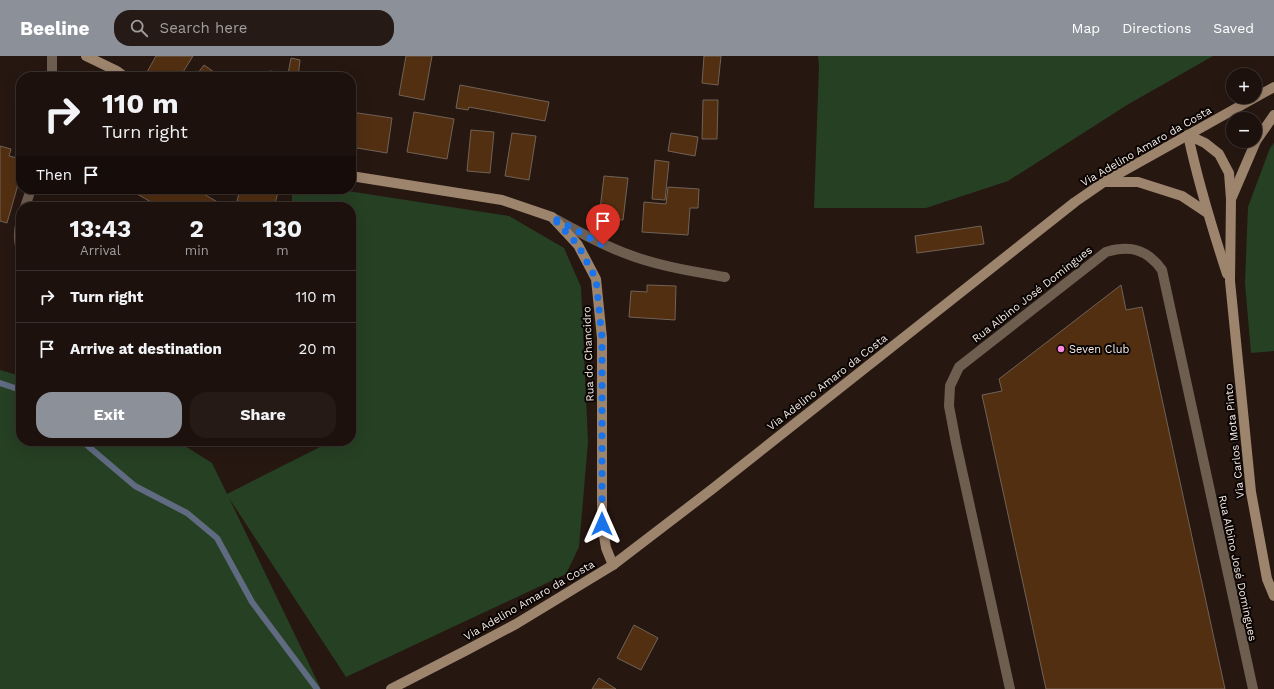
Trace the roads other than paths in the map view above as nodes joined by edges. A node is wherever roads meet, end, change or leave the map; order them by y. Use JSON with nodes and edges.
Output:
{"nodes":[{"id":1,"x":52,"y":56,"type":"edge"},
{"id":2,"x":86,"y":56,"type":"edge"},
{"id":3,"x":52,"y":72,"type":"edge"},
{"id":4,"x":118,"y":72,"type":"edge"},
{"id":5,"x":1274,"y":87,"type":"edge"},
{"id":6,"x":1274,"y":115,"type":"edge"},
{"id":7,"x":1188,"y":135,"type":"junction"},
{"id":8,"x":356,"y":177,"type":"edge"},
{"id":9,"x":1104,"y":182,"type":"junction"},
{"id":10,"x":1231,"y":199,"type":"junction"},
{"id":11,"x":1206,"y":212,"type":"junction"},
{"id":12,"x":552,"y":217,"type":"junction"},
{"id":13,"x":725,"y":277,"type":"dead end"},
{"id":14,"x":1230,"y":281,"type":"junction"},
{"id":15,"x":613,"y":565,"type":"junction"},
{"id":16,"x":1274,"y":596,"type":"edge"},
{"id":17,"x":391,"y":689,"type":"edge"},
{"id":18,"x":1010,"y":689,"type":"edge"},
{"id":19,"x":1252,"y":689,"type":"edge"}],
"edges":[{"from":1,"to":3,"type":"street"},
{"from":2,"to":4,"type":"main road"},
{"from":5,"to":7,"type":"main road","name":"Via Adelino Amaro da Costa"},
{"from":6,"to":10,"type":"main road","name":"Via Carlos Mota Pinto"},
{"from":7,"to":9,"type":"main road","name":"Via Adelino Amaro da Costa"},
{"from":7,"to":10,"type":"main road","name":"Via Carlos Mota Pinto"},
{"from":7,"to":11,"type":"main road","name":"Via Carlos Mota Pinto"},
{"from":8,"to":12,"type":"main road","name":"Rua do Chancidro"},
{"from":9,"to":11,"type":"main road"},
{"from":9,"to":15,"type":"main road","name":"Via Adelino Amaro da Costa"},
{"from":10,"to":14,"type":"main road","name":"Via Carlos Mota Pinto"},
{"from":11,"to":14,"type":"main road","name":"Via Carlos Mota Pinto"},
{"from":12,"to":13,"type":"street"},
{"from":12,"to":15,"type":"main road","name":"Rua do Chancidro"},
{"from":14,"to":16,"type":"main road","name":"Via Carlos Mota Pinto"},
{"from":15,"to":17,"type":"main road","name":"Via Adelino Amaro da Costa"},
{"from":18,"to":19,"type":"street","name":"Rua Albino José Domingues"}]}
